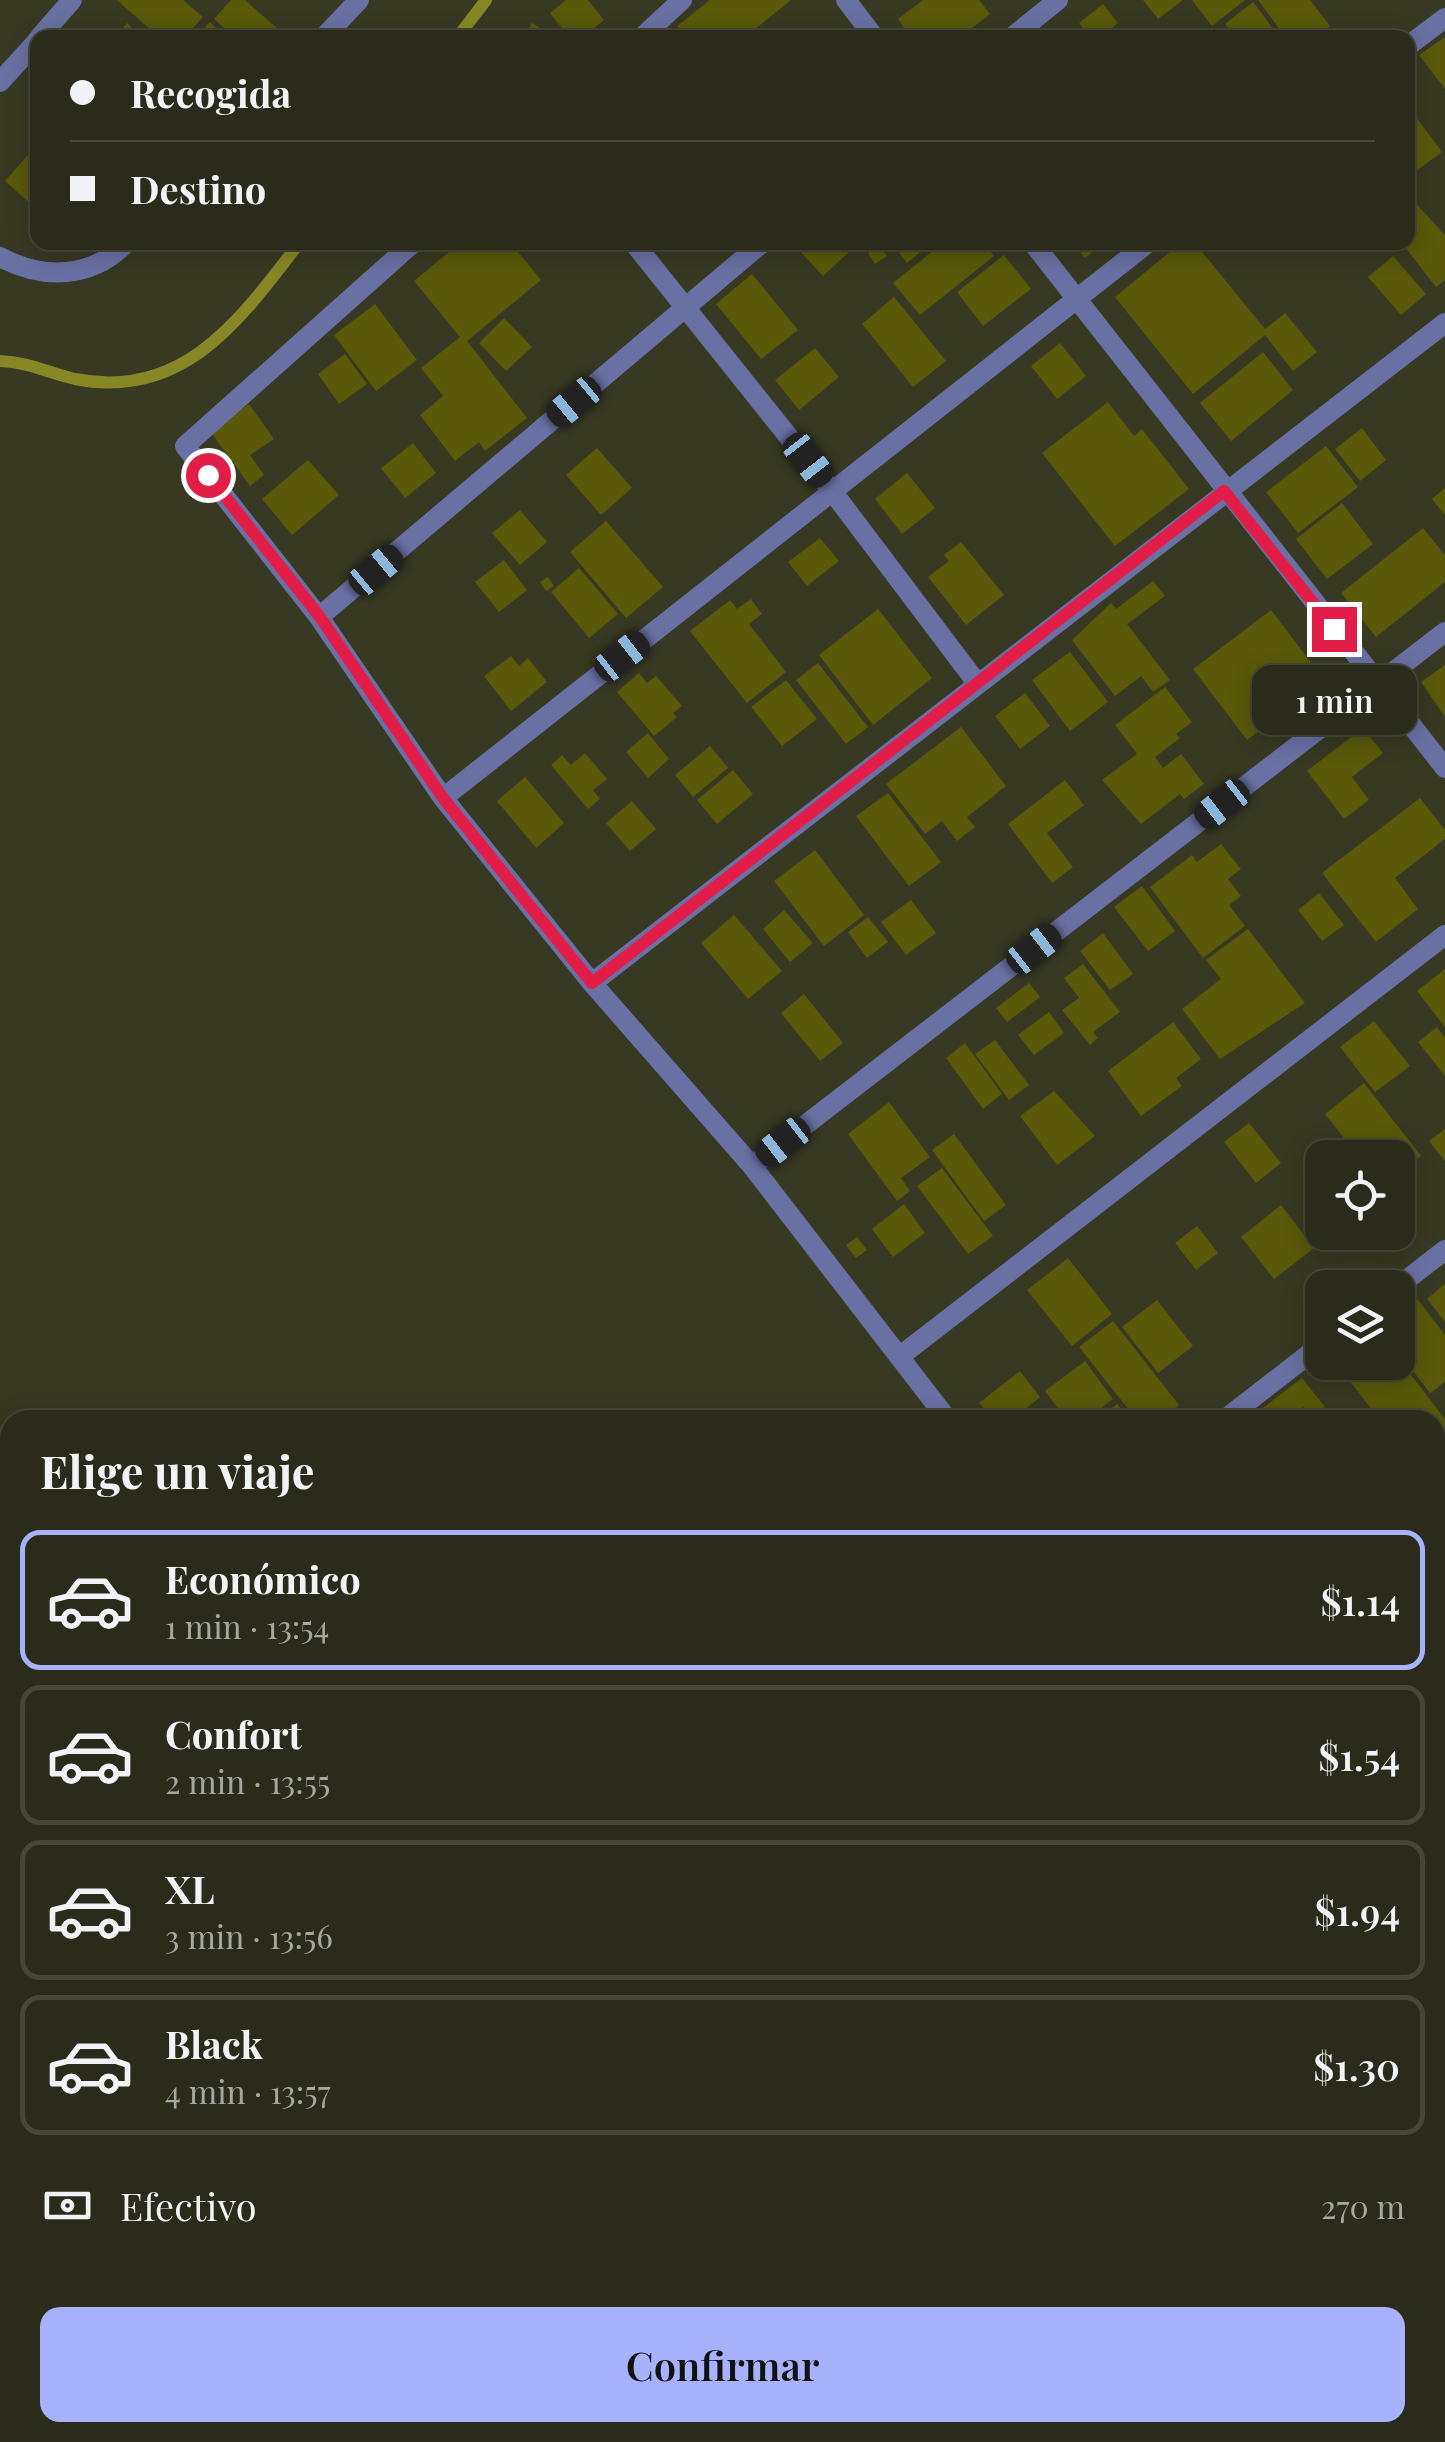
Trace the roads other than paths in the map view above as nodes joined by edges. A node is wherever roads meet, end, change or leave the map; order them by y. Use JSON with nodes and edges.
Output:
{"nodes":[{"id":1,"x":72,"y":0,"type":"edge"},
{"id":2,"x":359,"y":0,"type":"edge"},
{"id":3,"x":682,"y":0,"type":"edge"},
{"id":4,"x":846,"y":0,"type":"edge"},
{"id":5,"x":1058,"y":0,"type":"edge"},
{"id":6,"x":1445,"y":18,"type":"edge"},
{"id":7,"x":46,"y":30,"type":"edge"},
{"id":8,"x":331,"y":30,"type":"edge"},
{"id":9,"x":650,"y":30,"type":"edge"},
{"id":10,"x":869,"y":30,"type":"edge"},
{"id":11,"x":1021,"y":30,"type":"edge"},
{"id":12,"x":1415,"y":41,"type":"edge"},
{"id":13,"x":30,"y":48,"type":"edge"},
{"id":14,"x":0,"y":82,"type":"edge"},
{"id":15,"x":119,"y":250,"type":"edge"},
{"id":16,"x":405,"y":250,"type":"edge"},
{"id":17,"x":639,"y":250,"type":"edge"},
{"id":18,"x":755,"y":250,"type":"edge"},
{"id":19,"x":1038,"y":250,"type":"edge"},
{"id":20,"x":1138,"y":250,"type":"edge"},
{"id":21,"x":0,"y":257,"type":"edge"},
{"id":22,"x":1075,"y":298,"type":"junction"},
{"id":23,"x":687,"y":307,"type":"junction"},
{"id":24,"x":1445,"y":322,"type":"edge"},
{"id":25,"x":832,"y":490,"type":"junction"},
{"id":26,"x":1224,"y":491,"type":"junction"},
{"id":27,"x":320,"y":617,"type":"junction"},
{"id":28,"x":1445,"y":632,"type":"edge"},
{"id":29,"x":977,"y":683,"type":"junction"},
{"id":30,"x":1378,"y":684,"type":"junction"},
{"id":31,"x":1445,"y":768,"type":"edge"},
{"id":32,"x":443,"y":798,"type":"junction"},
{"id":33,"x":1445,"y":935,"type":"edge"},
{"id":34,"x":592,"y":983,"type":"junction"},
{"id":35,"x":752,"y":1166,"type":"junction"},
{"id":36,"x":1445,"y":1250,"type":"edge"},
{"id":37,"x":1415,"y":1273,"type":"edge"},
{"id":38,"x":1305,"y":1357,"type":"edge"},
{"id":39,"x":900,"y":1358,"type":"junction"},
{"id":40,"x":940,"y":1410,"type":"edge"},
{"id":41,"x":1237,"y":1410,"type":"edge"}],
"edges":[{"from":1,"to":7,"type":"street"},
{"from":2,"to":8,"type":"street"},
{"from":3,"to":9,"type":"street"},
{"from":4,"to":10,"type":"street"},
{"from":5,"to":11,"type":"street"},
{"from":6,"to":12,"type":"street"},
{"from":13,"to":14,"type":"street"},
{"from":15,"to":21,"type":"street"},
{"from":16,"to":27,"type":"street"},
{"from":17,"to":23,"type":"street"},
{"from":18,"to":23,"type":"street"},
{"from":19,"to":22,"type":"street"},
{"from":20,"to":22,"type":"street"},
{"from":22,"to":25,"type":"street"},
{"from":22,"to":26,"type":"street"},
{"from":23,"to":25,"type":"street"},
{"from":23,"to":27,"type":"street"},
{"from":24,"to":26,"type":"street"},
{"from":25,"to":29,"type":"street"},
{"from":25,"to":32,"type":"street"},
{"from":26,"to":29,"type":"street"},
{"from":26,"to":30,"type":"street"},
{"from":27,"to":32,"type":"street"},
{"from":28,"to":30,"type":"street"},
{"from":29,"to":34,"type":"street"},
{"from":30,"to":31,"type":"street"},
{"from":30,"to":35,"type":"street"},
{"from":32,"to":34,"type":"street"},
{"from":33,"to":39,"type":"street"},
{"from":34,"to":35,"type":"street"},
{"from":35,"to":39,"type":"street"},
{"from":36,"to":37,"type":"street"},
{"from":38,"to":41,"type":"street"},
{"from":39,"to":40,"type":"street"}]}
